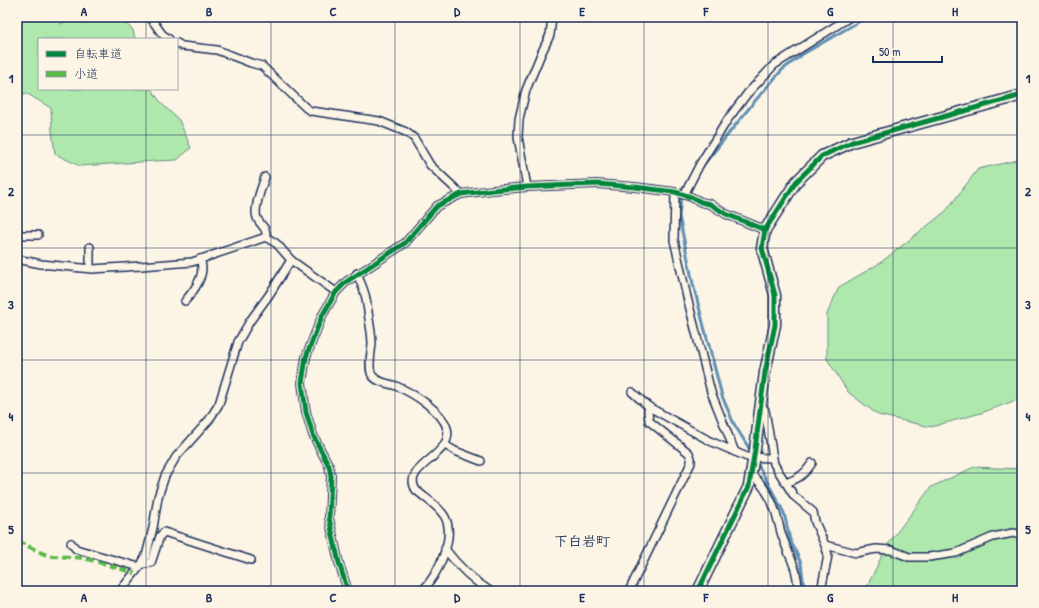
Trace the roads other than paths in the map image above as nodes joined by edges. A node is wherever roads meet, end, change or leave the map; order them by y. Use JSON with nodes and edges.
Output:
{"nodes":[{"id":1,"x":150,"y":17,"type":"edge"},
{"id":2,"x":552,"y":17,"type":"edge"},
{"id":3,"x":850,"y":17,"type":"edge"},
{"id":4,"x":168,"y":38,"type":"edge"},
{"id":5,"x":178,"y":44,"type":"edge"},
{"id":6,"x":1022,"y":95,"type":"edge"},
{"id":7,"x":265,"y":177,"type":"dead end"},
{"id":8,"x":527,"y":187,"type":"junction"},
{"id":9,"x":675,"y":192,"type":"junction"},
{"id":10,"x":461,"y":194,"type":"junction"},
{"id":11,"x":684,"y":195,"type":"junction"},
{"id":12,"x":765,"y":230,"type":"junction"},
{"id":13,"x":38,"y":235,"type":"dead end"},
{"id":14,"x":17,"y":236,"type":"edge"},
{"id":15,"x":266,"y":237,"type":"junction"},
{"id":16,"x":90,"y":247,"type":"dead end"},
{"id":17,"x":17,"y":259,"type":"edge"},
{"id":18,"x":200,"y":259,"type":"junction"},
{"id":19,"x":290,"y":260,"type":"junction"},
{"id":20,"x":90,"y":268,"type":"junction"},
{"id":21,"x":357,"y":273,"type":"junction"},
{"id":22,"x":336,"y":292,"type":"junction"},
{"id":23,"x":185,"y":301,"type":"dead end"},
{"id":24,"x":632,"y":392,"type":"dead end"},
{"id":25,"x":761,"y":406,"type":"junction"},
{"id":26,"x":649,"y":407,"type":"junction"},
{"id":27,"x":445,"y":445,"type":"junction"},
{"id":28,"x":735,"y":452,"type":"junction"},
{"id":29,"x":754,"y":458,"type":"junction"},
{"id":30,"x":772,"y":458,"type":"junction"},
{"id":31,"x":481,"y":461,"type":"dead end"},
{"id":32,"x":812,"y":463,"type":"dead end"},
{"id":33,"x":751,"y":474,"type":"junction"},
{"id":34,"x":786,"y":483,"type":"junction"},
{"id":35,"x":1022,"y":535,"type":"edge"},
{"id":36,"x":71,"y":543,"type":"dead end"},
{"id":37,"x":825,"y":545,"type":"junction"},
{"id":38,"x":445,"y":549,"type":"junction"},
{"id":39,"x":251,"y":560,"type":"dead end"},
{"id":40,"x":141,"y":566,"type":"junction"},
{"id":41,"x":120,"y":591,"type":"edge"},
{"id":42,"x":348,"y":591,"type":"edge"},
{"id":43,"x":422,"y":591,"type":"edge"},
{"id":44,"x":490,"y":591,"type":"edge"},
{"id":45,"x":629,"y":591,"type":"edge"},
{"id":46,"x":698,"y":591,"type":"edge"},
{"id":47,"x":798,"y":591,"type":"edge"},
{"id":48,"x":821,"y":591,"type":"edge"}],
"edges":[{"from":1,"to":4,"type":"street"},
{"from":2,"to":8,"type":"street"},
{"from":3,"to":11,"type":"street"},
{"from":5,"to":10,"type":"street"},
{"from":6,"to":12,"type":"street"},
{"from":7,"to":15,"type":"street"},
{"from":8,"to":9,"type":"street"},
{"from":8,"to":10,"type":"street"},
{"from":9,"to":11,"type":"street"},
{"from":9,"to":28,"type":"street"},
{"from":10,"to":21,"type":"street"},
{"from":11,"to":12,"type":"street"},
{"from":12,"to":25,"type":"street"},
{"from":13,"to":14,"type":"street"},
{"from":15,"to":18,"type":"street"},
{"from":15,"to":19,"type":"street"},
{"from":16,"to":20,"type":"street"},
{"from":17,"to":20,"type":"street"},
{"from":18,"to":20,"type":"street"},
{"from":18,"to":23,"type":"street"},
{"from":19,"to":22,"type":"street"},
{"from":19,"to":40,"type":"street"},
{"from":21,"to":22,"type":"street"},
{"from":21,"to":27,"type":"street"},
{"from":22,"to":42,"type":"street"},
{"from":24,"to":26,"type":"street"},
{"from":25,"to":29,"type":"street"},
{"from":25,"to":30,"type":"street"},
{"from":26,"to":28,"type":"street"},
{"from":26,"to":45,"type":"street"},
{"from":27,"to":31,"type":"street"},
{"from":27,"to":38,"type":"street"},
{"from":28,"to":29,"type":"street"},
{"from":29,"to":30,"type":"street"},
{"from":29,"to":33,"type":"street"},
{"from":30,"to":34,"type":"street"},
{"from":32,"to":34,"type":"street"},
{"from":33,"to":46,"type":"street"},
{"from":33,"to":47,"type":"street"},
{"from":34,"to":37,"type":"street"},
{"from":35,"to":37,"type":"street"},
{"from":36,"to":40,"type":"street"},
{"from":37,"to":48,"type":"street"},
{"from":38,"to":43,"type":"street"},
{"from":38,"to":44,"type":"street"},
{"from":39,"to":40,"type":"street"},
{"from":40,"to":41,"type":"street"}]}
